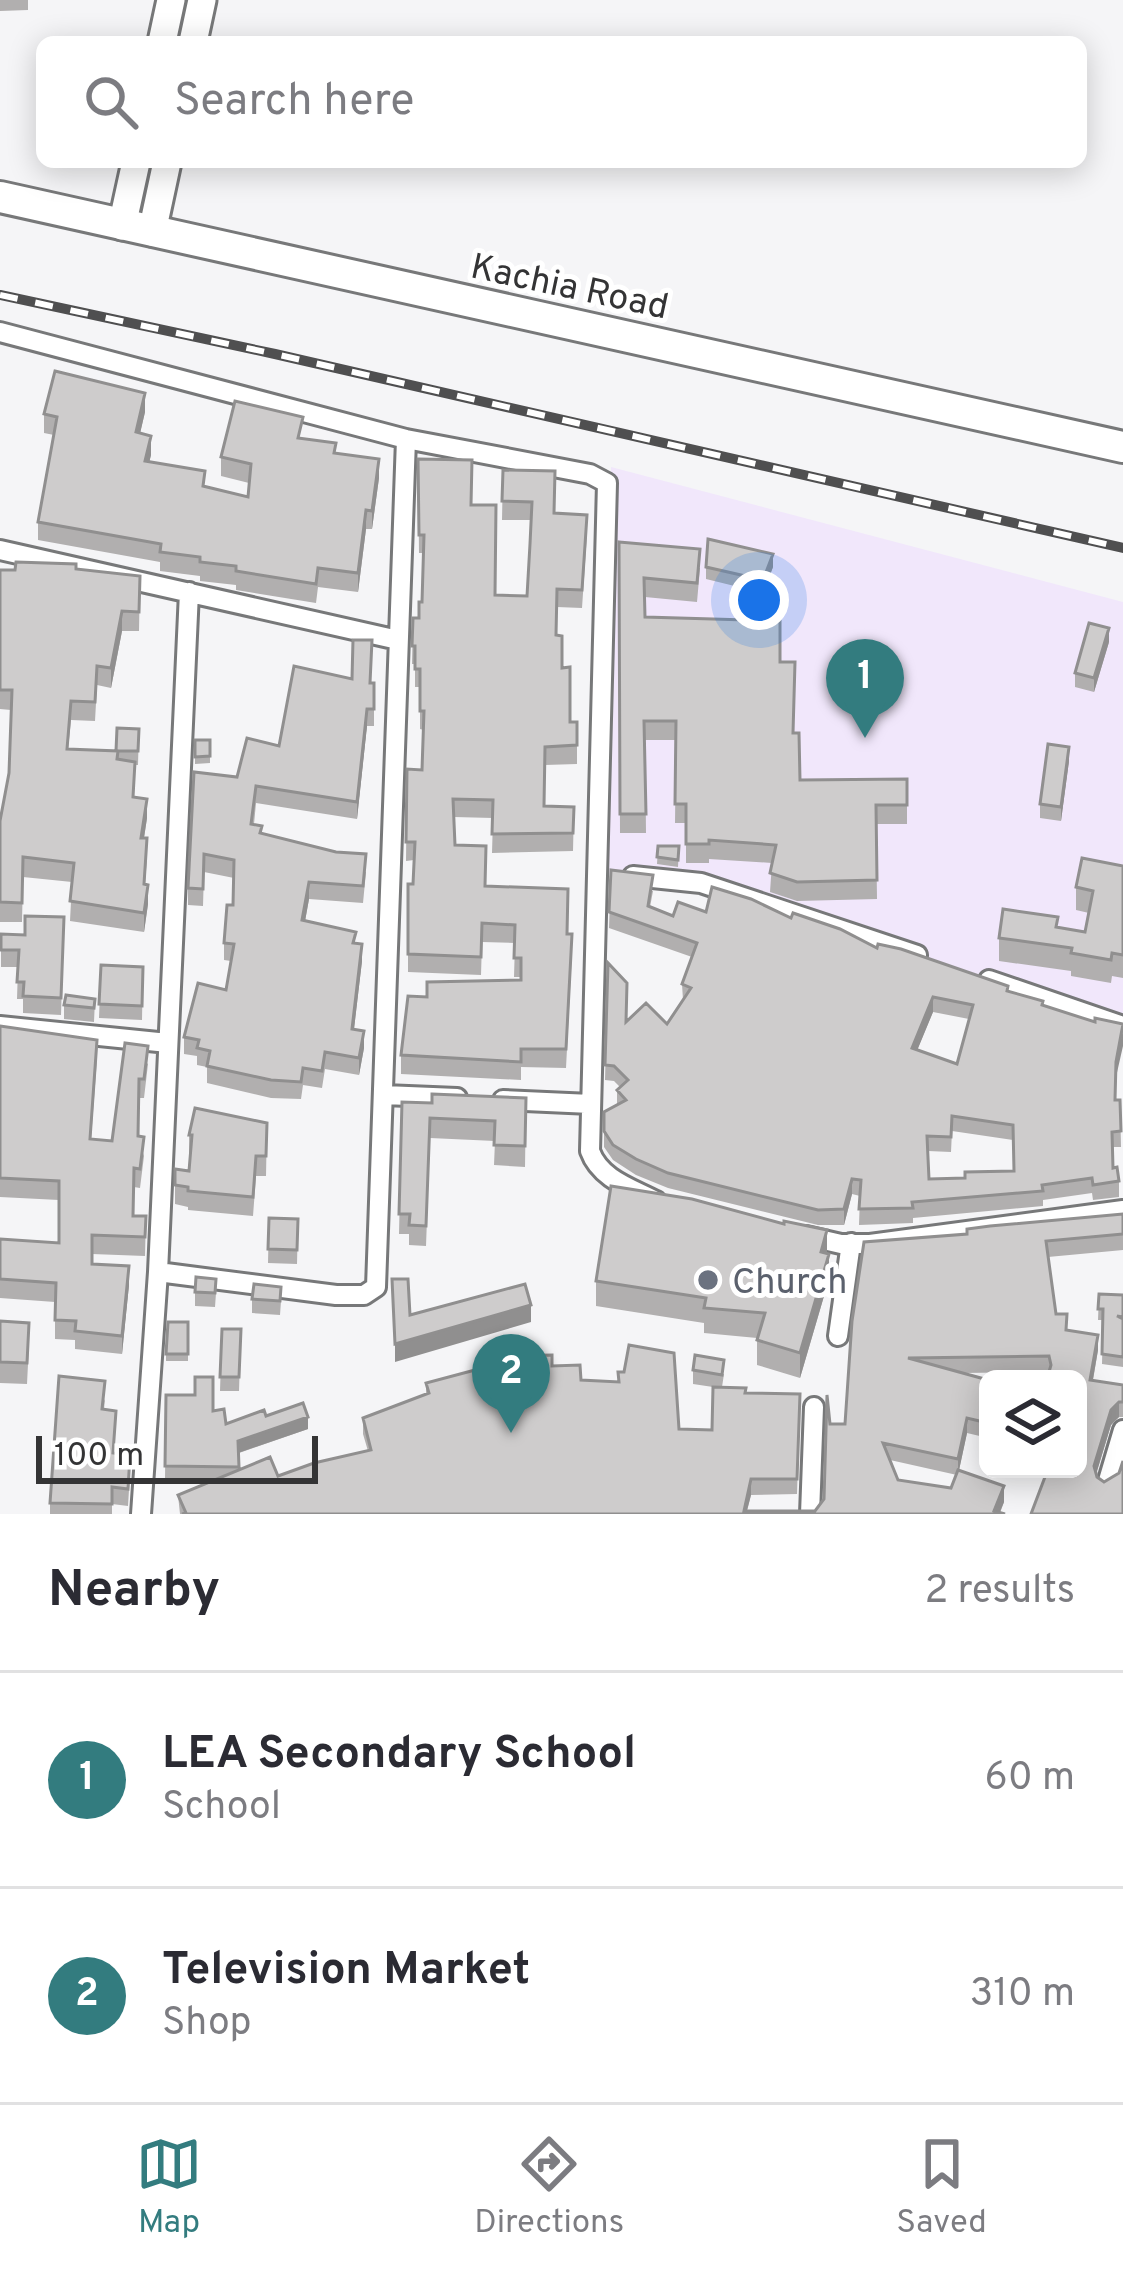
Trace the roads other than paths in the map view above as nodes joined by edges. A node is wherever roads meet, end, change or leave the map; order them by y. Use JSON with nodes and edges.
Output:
{"nodes":[{"id":1,"x":171,"y":0,"type":"edge"},
{"id":2,"x":202,"y":0,"type":"edge"},
{"id":3,"x":162,"y":36,"type":"edge"},
{"id":4,"x":194,"y":36,"type":"edge"},
{"id":5,"x":136,"y":168,"type":"edge"},
{"id":6,"x":164,"y":168,"type":"edge"},
{"id":7,"x":0,"y":197,"type":"edge"},
{"id":8,"x":137,"y":229,"type":"junction"},
{"id":9,"x":0,"y":332,"type":"edge"},
{"id":10,"x":406,"y":439,"type":"junction"},
{"id":11,"x":1123,"y":447,"type":"edge"},
{"id":12,"x":0,"y":550,"type":"edge"},
{"id":13,"x":189,"y":592,"type":"junction"},
{"id":14,"x":398,"y":640,"type":"junction"},
{"id":15,"x":599,"y":871,"type":"junction"},
{"id":16,"x":947,"y":965,"type":"edge"},
{"id":17,"x":969,"y":973,"type":"edge"},
{"id":18,"x":0,"y":1026,"type":"edge"},
{"id":19,"x":1123,"y":1026,"type":"edge"},
{"id":20,"x":168,"y":1043,"type":"junction"},
{"id":21,"x":384,"y":1096,"type":"junction"},
{"id":22,"x":591,"y":1104,"type":"junction"},
{"id":23,"x":680,"y":1207,"type":"edge"},
{"id":24,"x":1123,"y":1210,"type":"edge"},
{"id":25,"x":795,"y":1233,"type":"edge"},
{"id":26,"x":851,"y":1243,"type":"junction"},
{"id":27,"x":158,"y":1272,"type":"junction"},
{"id":28,"x":838,"y":1336,"type":"dead end"},
{"id":29,"x":814,"y":1408,"type":"dead end"},
{"id":30,"x":1123,"y":1430,"type":"edge"},
{"id":31,"x":1107,"y":1484,"type":"edge"},
{"id":32,"x":141,"y":1514,"type":"edge"},
{"id":33,"x":810,"y":1514,"type":"edge"}],
"edges":[{"from":1,"to":3,"type":"street"},
{"from":2,"to":4,"type":"street"},
{"from":5,"to":8,"type":"street"},
{"from":6,"to":8,"type":"street"},
{"from":7,"to":8,"type":"main road","name":"Kachia Road"},
{"from":8,"to":11,"type":"main road","name":"Kachia Road"},
{"from":9,"to":10,"type":"street"},
{"from":10,"to":14,"type":"street"},
{"from":10,"to":15,"type":"street"},
{"from":12,"to":13,"type":"street"},
{"from":13,"to":14,"type":"street"},
{"from":13,"to":20,"type":"street"},
{"from":14,"to":21,"type":"street"},
{"from":15,"to":16,"type":"street"},
{"from":15,"to":22,"type":"street"},
{"from":17,"to":19,"type":"street"},
{"from":18,"to":20,"type":"street"},
{"from":20,"to":27,"type":"street"},
{"from":21,"to":22,"type":"street"},
{"from":21,"to":27,"type":"street"},
{"from":22,"to":23,"type":"street"},
{"from":24,"to":26,"type":"street"},
{"from":25,"to":26,"type":"street"},
{"from":26,"to":28,"type":"street"},
{"from":27,"to":32,"type":"street"},
{"from":29,"to":33,"type":"street"},
{"from":30,"to":31,"type":"street"}]}
